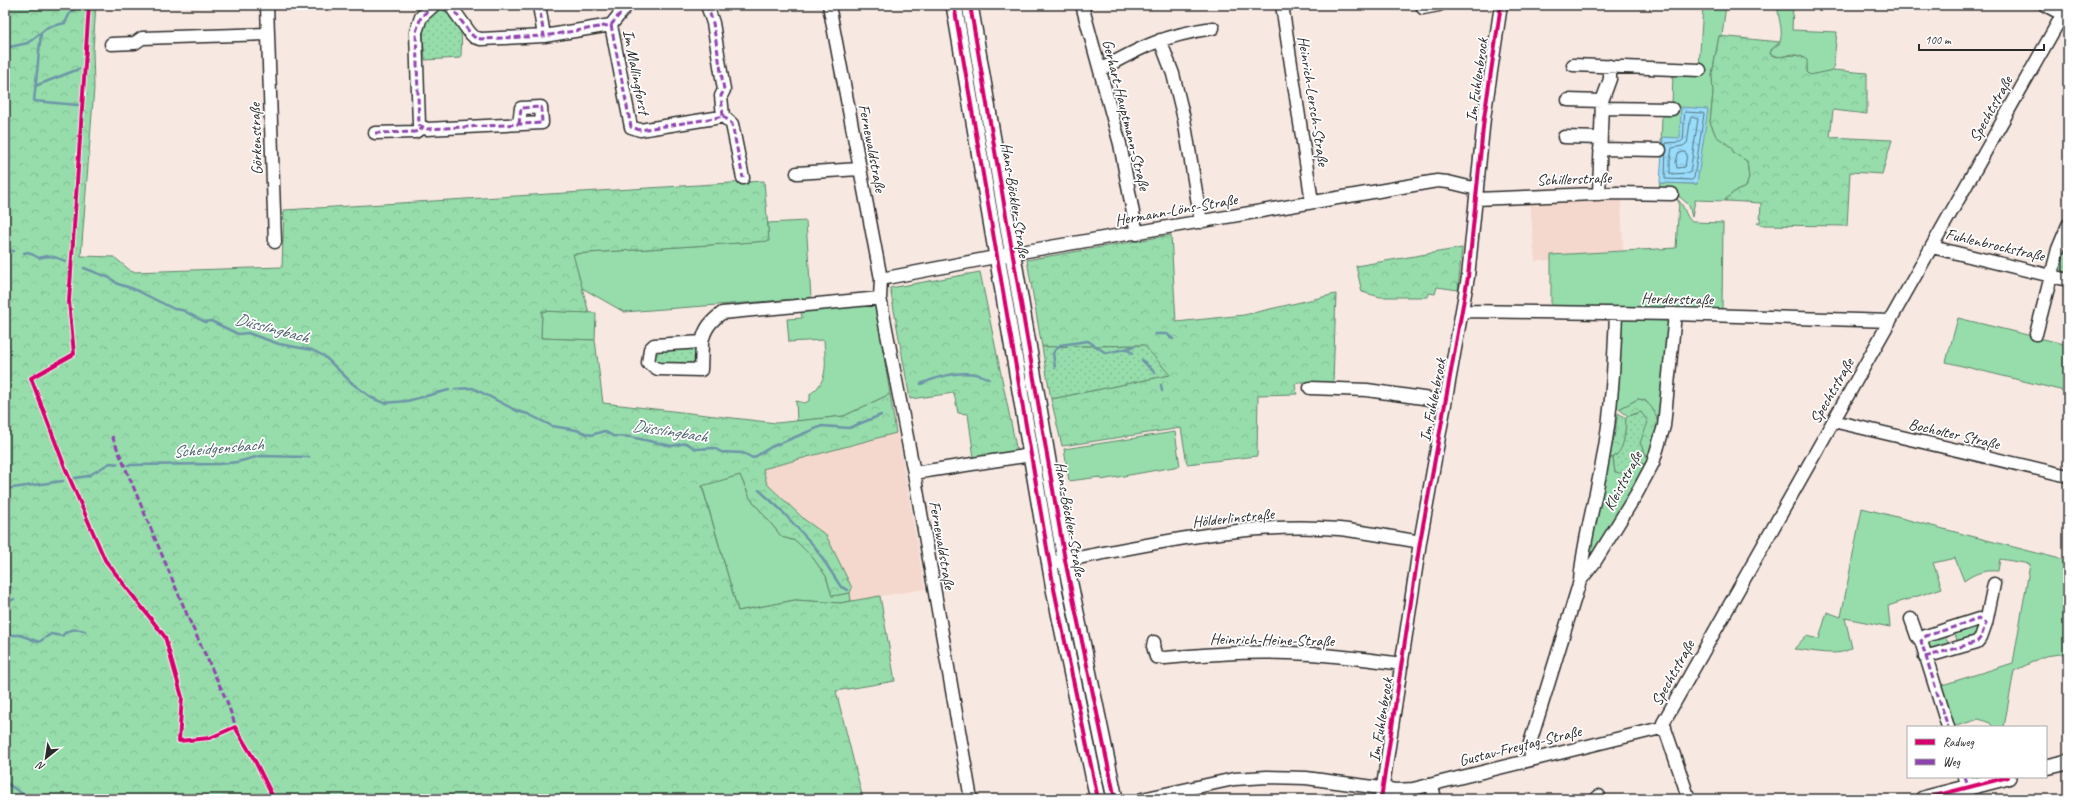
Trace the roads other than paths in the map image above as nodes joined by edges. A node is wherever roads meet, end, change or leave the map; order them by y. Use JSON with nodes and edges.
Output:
{"nodes":[{"id":1,"x":267,"y":5,"type":"edge"},
{"id":2,"x":434,"y":5,"type":"edge"},
{"id":3,"x":450,"y":5,"type":"edge"},
{"id":4,"x":539,"y":5,"type":"edge"},
{"id":5,"x":627,"y":5,"type":"edge"},
{"id":6,"x":707,"y":5,"type":"edge"},
{"id":7,"x":829,"y":5,"type":"edge"},
{"id":8,"x":954,"y":5,"type":"edge"},
{"id":9,"x":970,"y":5,"type":"edge"},
{"id":10,"x":1082,"y":5,"type":"edge"},
{"id":11,"x":1282,"y":5,"type":"edge"},
{"id":12,"x":1439,"y":5,"type":"edge"},
{"id":13,"x":1500,"y":5,"type":"edge"},
{"id":14,"x":2045,"y":5,"type":"edge"},
{"id":15,"x":1423,"y":8,"type":"dead end"},
{"id":16,"x":2065,"y":10,"type":"edge"},
{"id":17,"x":611,"y":25,"type":"junction"},
{"id":18,"x":1213,"y":28,"type":"dead end"},
{"id":19,"x":268,"y":34,"type":"junction"},
{"id":20,"x":544,"y":36,"type":"junction"},
{"id":21,"x":1160,"y":40,"type":"junction"},
{"id":22,"x":112,"y":44,"type":"dead end"},
{"id":23,"x":1573,"y":65,"type":"dead end"},
{"id":24,"x":1610,"y":66,"type":"junction"},
{"id":25,"x":1100,"y":70,"type":"junction"},
{"id":26,"x":1700,"y":70,"type":"dead end"},
{"id":27,"x":1568,"y":100,"type":"dead end"},
{"id":28,"x":1602,"y":104,"type":"junction"},
{"id":29,"x":1672,"y":109,"type":"dead end"},
{"id":30,"x":723,"y":116,"type":"junction"},
{"id":31,"x":519,"y":124,"type":"dead end"},
{"id":32,"x":423,"y":128,"type":"junction"},
{"id":33,"x":375,"y":134,"type":"dead end"},
{"id":34,"x":1564,"y":137,"type":"dead end"},
{"id":35,"x":1600,"y":144,"type":"junction"},
{"id":36,"x":1660,"y":150,"type":"dead end"},
{"id":37,"x":859,"y":169,"type":"junction"},
{"id":38,"x":797,"y":173,"type":"dead end"},
{"id":39,"x":743,"y":178,"type":"dead end"},
{"id":40,"x":1476,"y":194,"type":"junction"},
{"id":41,"x":1599,"y":194,"type":"junction"},
{"id":42,"x":1672,"y":194,"type":"dead end"},
{"id":43,"x":1312,"y":202,"type":"junction"},
{"id":44,"x":1201,"y":222,"type":"junction"},
{"id":45,"x":2068,"y":225,"type":"edge"},
{"id":46,"x":1137,"y":234,"type":"junction"},
{"id":47,"x":275,"y":242,"type":"dead end"},
{"id":48,"x":1932,"y":247,"type":"junction"},
{"id":49,"x":1012,"y":254,"type":"junction"},
{"id":50,"x":996,"y":257,"type":"junction"},
{"id":51,"x":2051,"y":275,"type":"junction"},
{"id":52,"x":881,"y":279,"type":"junction"},
{"id":53,"x":2068,"y":280,"type":"edge"},
{"id":54,"x":880,"y":298,"type":"junction"},
{"id":55,"x":1463,"y":311,"type":"junction"},
{"id":56,"x":1616,"y":314,"type":"junction"},
{"id":57,"x":1675,"y":314,"type":"junction"},
{"id":58,"x":1890,"y":321,"type":"junction"},
{"id":59,"x":2036,"y":334,"type":"dead end"},
{"id":60,"x":702,"y":342,"type":"junction"},
{"id":61,"x":1310,"y":388,"type":"dead end"},
{"id":62,"x":1444,"y":401,"type":"junction"},
{"id":63,"x":1833,"y":421,"type":"junction"},
{"id":64,"x":1031,"y":455,"type":"junction"},
{"id":65,"x":914,"y":473,"type":"junction"},
{"id":66,"x":2068,"y":476,"type":"edge"},
{"id":67,"x":1420,"y":542,"type":"junction"},
{"id":68,"x":1065,"y":560,"type":"junction"},
{"id":69,"x":1050,"y":563,"type":"junction"},
{"id":70,"x":1580,"y":581,"type":"junction"},
{"id":71,"x":1994,"y":584,"type":"dead end"},
{"id":72,"x":1911,"y":619,"type":"dead end"},
{"id":73,"x":1986,"y":623,"type":"junction"},
{"id":74,"x":1921,"y":641,"type":"junction"},
{"id":75,"x":1154,"y":642,"type":"dead end"},
{"id":76,"x":1925,"y":657,"type":"junction"},
{"id":77,"x":1402,"y":664,"type":"junction"},
{"id":78,"x":1948,"y":726,"type":"edge"},
{"id":79,"x":1665,"y":727,"type":"junction"},
{"id":80,"x":1531,"y":760,"type":"junction"},
{"id":81,"x":2068,"y":762,"type":"edge"},
{"id":82,"x":2047,"y":767,"type":"edge"},
{"id":83,"x":2000,"y":778,"type":"edge"},
{"id":84,"x":1966,"y":782,"type":"edge"},
{"id":85,"x":1432,"y":785,"type":"junction"},
{"id":86,"x":1382,"y":794,"type":"edge"},
{"id":87,"x":971,"y":799,"type":"edge"},
{"id":88,"x":1098,"y":799,"type":"edge"},
{"id":89,"x":1115,"y":799,"type":"edge"},
{"id":90,"x":1142,"y":799,"type":"edge"},
{"id":91,"x":1435,"y":799,"type":"edge"},
{"id":92,"x":1689,"y":799,"type":"edge"},
{"id":93,"x":1924,"y":799,"type":"edge"}],
"edges":[{"from":1,"to":19,"type":"street","name":"Görkenstraße"},
{"from":2,"to":32,"type":"street"},
{"from":3,"to":20,"type":"street","name":"Im Mallingforst"},
{"from":4,"to":20,"type":"street"},
{"from":5,"to":17,"type":"street","name":"Im Mallingforst"},
{"from":6,"to":30,"type":"street"},
{"from":7,"to":37,"type":"street","name":"Fernewaldstraße"},
{"from":8,"to":50,"type":"main road","name":"Hans-Böckler-Straße"},
{"from":9,"to":49,"type":"main road","name":"Hans-Böckler-Straße"},
{"from":10,"to":25,"type":"street","name":"Gerhart-Hauptmann-Straße"},
{"from":11,"to":43,"type":"street","name":"Heinrich-Lersch-Straße"},
{"from":12,"to":15,"type":"street"},
{"from":13,"to":40,"type":"street","name":"Im Fuhlenbrock"},
{"from":14,"to":16,"type":"street"},
{"from":16,"to":48,"type":"street","name":"Spechtstraße"},
{"from":17,"to":20,"type":"street","name":"Im Mallingforst"},
{"from":17,"to":30,"type":"street","name":"Im Mallingforst"},
{"from":18,"to":21,"type":"street"},
{"from":19,"to":22,"type":"street"},
{"from":19,"to":47,"type":"street","name":"Görkenstraße"},
{"from":21,"to":25,"type":"street"},
{"from":21,"to":44,"type":"street"},
{"from":23,"to":24,"type":"street"},
{"from":24,"to":26,"type":"street"},
{"from":24,"to":28,"type":"street"},
{"from":25,"to":46,"type":"street","name":"Gerhart-Hauptmann-Straße"},
{"from":27,"to":28,"type":"street"},
{"from":28,"to":29,"type":"street"},
{"from":28,"to":35,"type":"street"},
{"from":30,"to":39,"type":"street"},
{"from":31,"to":32,"type":"street"},
{"from":32,"to":33,"type":"street"},
{"from":34,"to":35,"type":"street"},
{"from":35,"to":36,"type":"street"},
{"from":35,"to":41,"type":"street"},
{"from":37,"to":38,"type":"street"},
{"from":37,"to":52,"type":"street","name":"Fernewaldstraße"},
{"from":40,"to":41,"type":"street","name":"Schillerstraße"},
{"from":40,"to":43,"type":"street","name":"Hermann-Löns-Straße"},
{"from":40,"to":55,"type":"street","name":"Im Fuhlenbrock"},
{"from":41,"to":42,"type":"street","name":"Schillerstraße"},
{"from":43,"to":44,"type":"street","name":"Hermann-Löns-Straße"},
{"from":44,"to":46,"type":"street","name":"Hermann-Löns-Straße"},
{"from":45,"to":51,"type":"street","name":"Fuhlenbrockstraße"},
{"from":46,"to":49,"type":"street","name":"Hermann-Löns-Straße"},
{"from":48,"to":51,"type":"street","name":"Fuhlenbrockstraße"},
{"from":48,"to":58,"type":"street","name":"Spechtstraße"},
{"from":49,"to":50,"type":"street","name":"Hermann-Löns-Straße"},
{"from":49,"to":68,"type":"main road","name":"Hans-Böckler-Straße"},
{"from":50,"to":52,"type":"street","name":"Hermann-Löns-Straße"},
{"from":50,"to":64,"type":"main road","name":"Hans-Böckler-Straße"},
{"from":51,"to":53,"type":"street","name":"Fuhlenbrockstraße"},
{"from":51,"to":59,"type":"street","name":"Fuhlenbrockstraße"},
{"from":52,"to":54,"type":"street","name":"Fernewaldstraße"},
{"from":54,"to":60,"type":"street"},
{"from":54,"to":65,"type":"street","name":"Fernewaldstraße"},
{"from":55,"to":56,"type":"street","name":"Herderstraße"},
{"from":55,"to":62,"type":"street","name":"Im Fuhlenbrock"},
{"from":56,"to":57,"type":"street","name":"Herderstraße"},
{"from":56,"to":70,"type":"street","name":"Kleiststraße"},
{"from":57,"to":58,"type":"street","name":"Herderstraße"},
{"from":57,"to":70,"type":"street","name":"Kleiststraße"},
{"from":58,"to":63,"type":"street","name":"Spechtstraße"},
{"from":60,"to":60,"type":"street"},
{"from":61,"to":62,"type":"street","name":"Im Fuhlenbrock"},
{"from":62,"to":67,"type":"street","name":"Im Fuhlenbrock"},
{"from":63,"to":66,"type":"street","name":"Bocholter Straße"},
{"from":63,"to":79,"type":"street","name":"Spechtstraße"},
{"from":64,"to":65,"type":"street","name":"Hans-Böckler-Straße"},
{"from":64,"to":69,"type":"main road","name":"Hans-Böckler-Straße"},
{"from":65,"to":87,"type":"street","name":"Fernewaldstraße"},
{"from":67,"to":68,"type":"street","name":"Hölderlinstraße"},
{"from":67,"to":77,"type":"street","name":"Im Fuhlenbrock"},
{"from":68,"to":69,"type":"street","name":"Hölderlinstraße"},
{"from":68,"to":89,"type":"main road","name":"Hans-Böckler-Straße"},
{"from":69,"to":88,"type":"main road","name":"Hans-Böckler-Straße"},
{"from":70,"to":80,"type":"street","name":"Kleiststraße"},
{"from":71,"to":73,"type":"street"},
{"from":72,"to":74,"type":"street"},
{"from":73,"to":74,"type":"street"},
{"from":73,"to":76,"type":"street"},
{"from":74,"to":76,"type":"street"},
{"from":75,"to":77,"type":"street","name":"Heinrich-Heine-Straße"},
{"from":76,"to":78,"type":"street"},
{"from":77,"to":86,"type":"street","name":"Im Fuhlenbrock"},
{"from":79,"to":80,"type":"street","name":"Gustav-Freytag-Straße"},
{"from":79,"to":92,"type":"street","name":"Spechtstraße"},
{"from":80,"to":85,"type":"street","name":"Gustav-Freytag-Straße"},
{"from":81,"to":82,"type":"main road"},
{"from":83,"to":84,"type":"main road"},
{"from":84,"to":93,"type":"main road"},
{"from":85,"to":86,"type":"street","name":"Gustav-Freytag-Straße"},
{"from":85,"to":91,"type":"street"},
{"from":86,"to":90,"type":"street","name":"Gustav-Freytag-Straße"}]}
